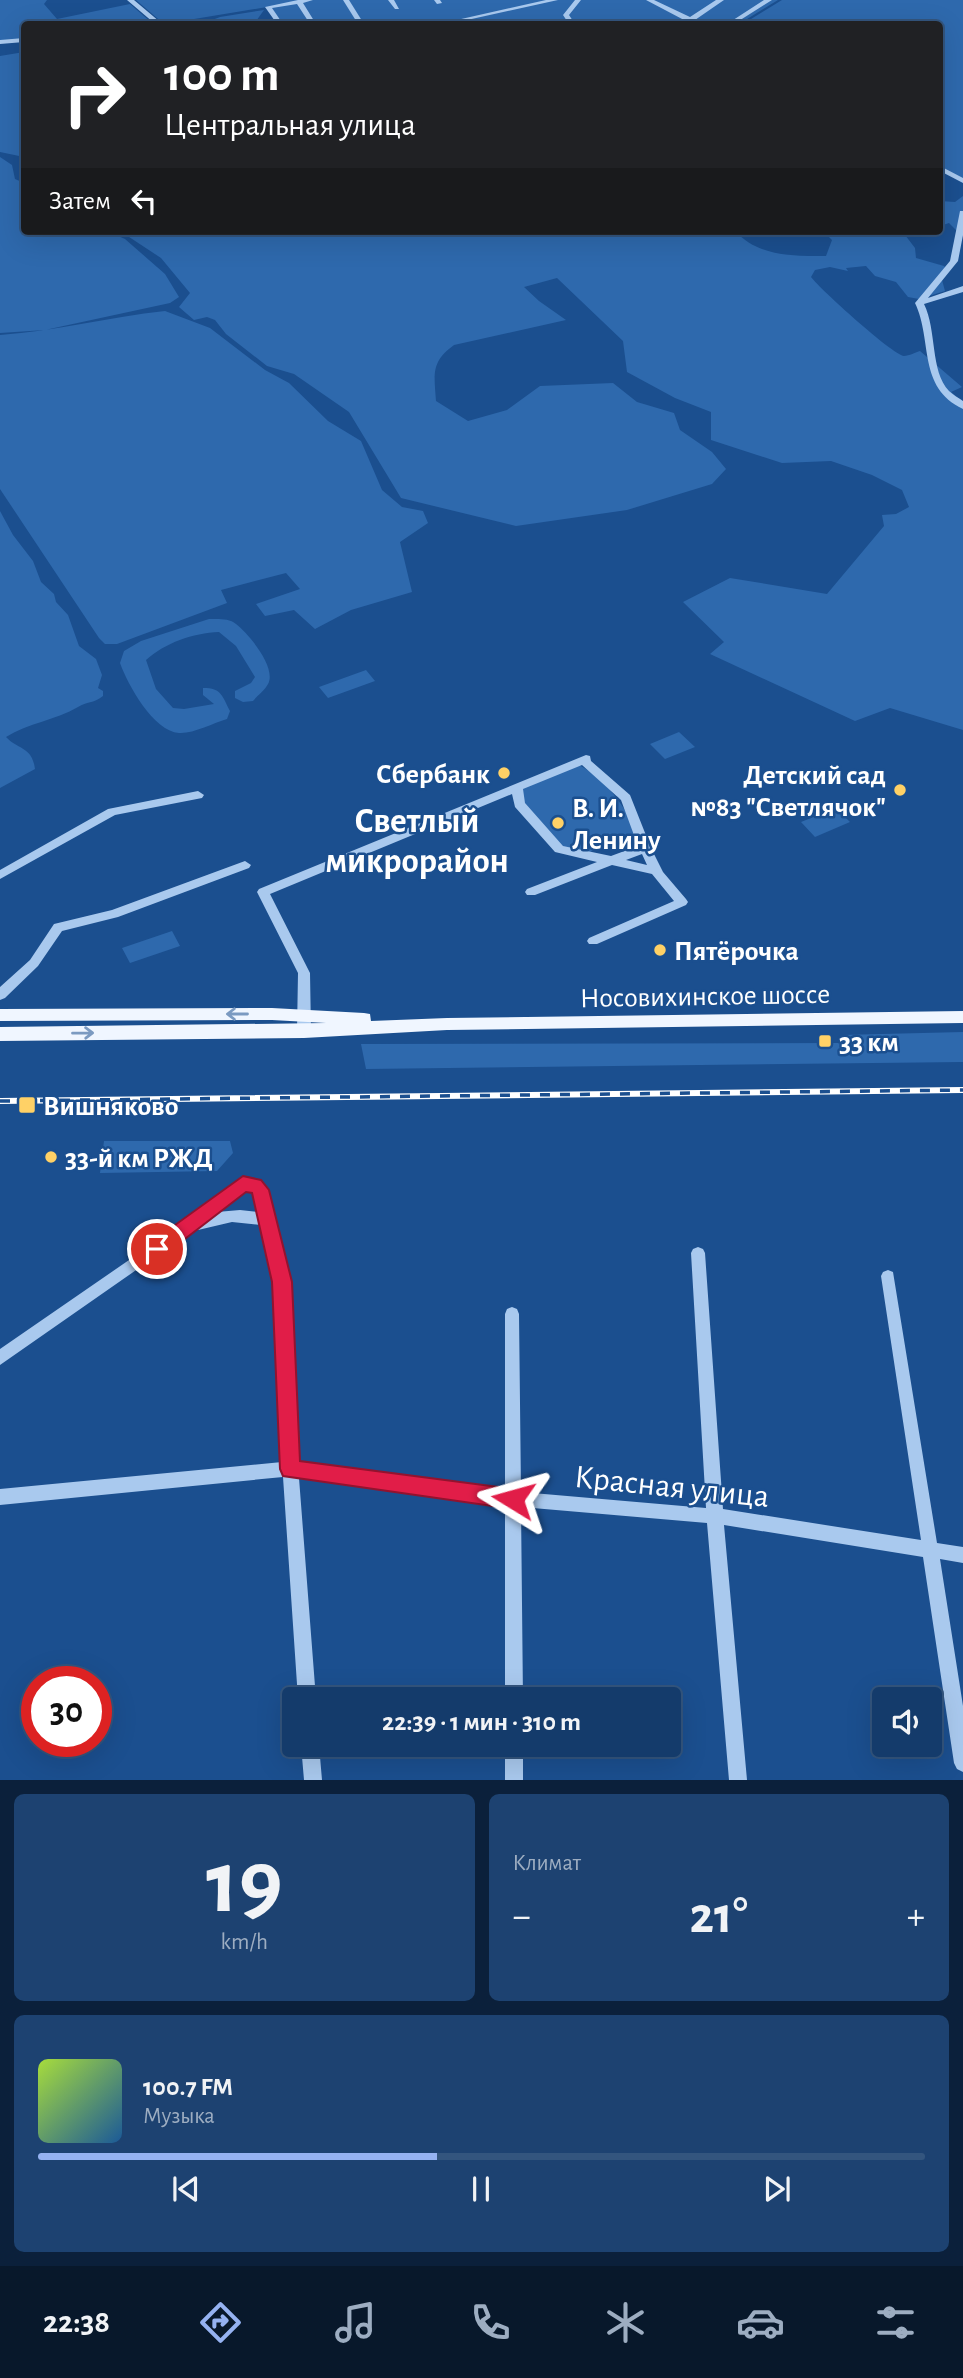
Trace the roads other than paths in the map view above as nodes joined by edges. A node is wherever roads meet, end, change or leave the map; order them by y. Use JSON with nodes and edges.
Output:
{"nodes":[{"id":1,"x":130,"y":0,"type":"edge"},
{"id":2,"x":310,"y":0,"type":"edge"},
{"id":3,"x":346,"y":0,"type":"edge"},
{"id":4,"x":391,"y":0,"type":"edge"},
{"id":5,"x":555,"y":0,"type":"edge"},
{"id":6,"x":578,"y":0,"type":"edge"},
{"id":7,"x":649,"y":0,"type":"edge"},
{"id":8,"x":721,"y":0,"type":"edge"},
{"id":9,"x":769,"y":0,"type":"edge"},
{"id":10,"x":299,"y":2,"type":"junction"},
{"id":11,"x":397,"y":8,"type":"dead end"},
{"id":12,"x":690,"y":20,"type":"junction"},
{"id":13,"x":156,"y":21,"type":"edge"},
{"id":14,"x":278,"y":21,"type":"edge"},
{"id":15,"x":311,"y":21,"type":"edge"},
{"id":16,"x":359,"y":21,"type":"edge"},
{"id":17,"x":456,"y":21,"type":"edge"},
{"id":18,"x":570,"y":21,"type":"edge"},
{"id":19,"x":687,"y":21,"type":"edge"},
{"id":20,"x":735,"y":21,"type":"edge"},
{"id":21,"x":21,"y":40,"type":"edge"},
{"id":22,"x":0,"y":42,"type":"edge"},
{"id":23,"x":943,"y":170,"type":"edge"},
{"id":24,"x":963,"y":181,"type":"edge"},
{"id":25,"x":963,"y":213,"type":"edge"},
{"id":26,"x":963,"y":289,"type":"edge"},
{"id":27,"x":919,"y":303,"type":"junction"},
{"id":28,"x":963,"y":406,"type":"edge"},
{"id":29,"x":517,"y":787,"type":"junction"},
{"id":30,"x":198,"y":795,"type":"dead end"},
{"id":31,"x":645,"y":848,"type":"junction"},
{"id":32,"x":609,"y":862,"type":"junction"},
{"id":33,"x":245,"y":865,"type":"dead end"},
{"id":34,"x":656,"y":871,"type":"junction"},
{"id":35,"x":0,"y":875,"type":"edge"},
{"id":36,"x":531,"y":892,"type":"dead end"},
{"id":37,"x":593,"y":940,"type":"dead end"},
{"id":38,"x":0,"y":996,"type":"edge"},
{"id":39,"x":0,"y":1015,"type":"edge"},
{"id":40,"x":963,"y":1017,"type":"edge"},
{"id":41,"x":304,"y":1023,"type":"junction"},
{"id":42,"x":0,"y":1034,"type":"edge"},
{"id":43,"x":265,"y":1220,"type":"junction"},
{"id":44,"x":179,"y":1233,"type":"junction"},
{"id":45,"x":698,"y":1253,"type":"dead end"},
{"id":46,"x":888,"y":1276,"type":"dead end"},
{"id":47,"x":512,"y":1314,"type":"dead end"},
{"id":48,"x":0,"y":1358,"type":"edge"},
{"id":49,"x":290,"y":1469,"type":"junction"},
{"id":50,"x":0,"y":1497,"type":"edge"},
{"id":51,"x":513,"y":1499,"type":"junction"},
{"id":52,"x":715,"y":1516,"type":"junction"},
{"id":53,"x":930,"y":1552,"type":"junction"},
{"id":54,"x":963,"y":1555,"type":"edge"},
{"id":55,"x":306,"y":1687,"type":"edge"},
{"id":56,"x":514,"y":1687,"type":"edge"},
{"id":57,"x":311,"y":1757,"type":"edge"},
{"id":58,"x":514,"y":1757,"type":"edge"},
{"id":59,"x":963,"y":1763,"type":"edge"},
{"id":60,"x":313,"y":1780,"type":"edge"},
{"id":61,"x":514,"y":1780,"type":"edge"},
{"id":62,"x":738,"y":1780,"type":"edge"}],
"edges":[{"from":1,"to":13,"type":"street"},
{"from":2,"to":10,"type":"street"},
{"from":3,"to":16,"type":"street"},
{"from":4,"to":11,"type":"street"},
{"from":5,"to":17,"type":"street"},
{"from":6,"to":18,"type":"street"},
{"from":7,"to":12,"type":"street"},
{"from":8,"to":12,"type":"street"},
{"from":9,"to":20,"type":"street"},
{"from":10,"to":14,"type":"street"},
{"from":10,"to":15,"type":"street"},
{"from":12,"to":19,"type":"street"},
{"from":21,"to":22,"type":"street"},
{"from":23,"to":24,"type":"street"},
{"from":25,"to":27,"type":"street"},
{"from":26,"to":27,"type":"street"},
{"from":27,"to":28,"type":"street"},
{"from":29,"to":31,"type":"street"},
{"from":29,"to":32,"type":"street"},
{"from":29,"to":41,"type":"street"},
{"from":30,"to":35,"type":"street"},
{"from":31,"to":32,"type":"street"},
{"from":31,"to":34,"type":"street"},
{"from":32,"to":34,"type":"street"},
{"from":32,"to":36,"type":"street"},
{"from":33,"to":38,"type":"street"},
{"from":34,"to":37,"type":"street"},
{"from":41,"to":39,"type":"main road","name":"Носовихинское шоссе","one_way":true},
{"from":40,"to":41,"type":"main road","name":"Носовихинское шоссе"},
{"from":42,"to":41,"type":"main road","name":"Носовихинское шоссе","one_way":true},
{"from":43,"to":44,"type":"street"},
{"from":43,"to":44,"type":"street"},
{"from":43,"to":49,"type":"street"},
{"from":44,"to":48,"type":"street"},
{"from":45,"to":52,"type":"street"},
{"from":46,"to":53,"type":"street"},
{"from":47,"to":51,"type":"street"},
{"from":49,"to":50,"type":"street","name":"Красная улица"},
{"from":49,"to":51,"type":"street","name":"Красная улица"},
{"from":49,"to":55,"type":"street"},
{"from":51,"to":52,"type":"street","name":"Красная улица"},
{"from":51,"to":56,"type":"street"},
{"from":52,"to":53,"type":"street","name":"Красная улица"},
{"from":52,"to":62,"type":"street"},
{"from":53,"to":54,"type":"street","name":"Красная улица"},
{"from":53,"to":59,"type":"street"},
{"from":57,"to":60,"type":"street"},
{"from":58,"to":61,"type":"street"}]}
